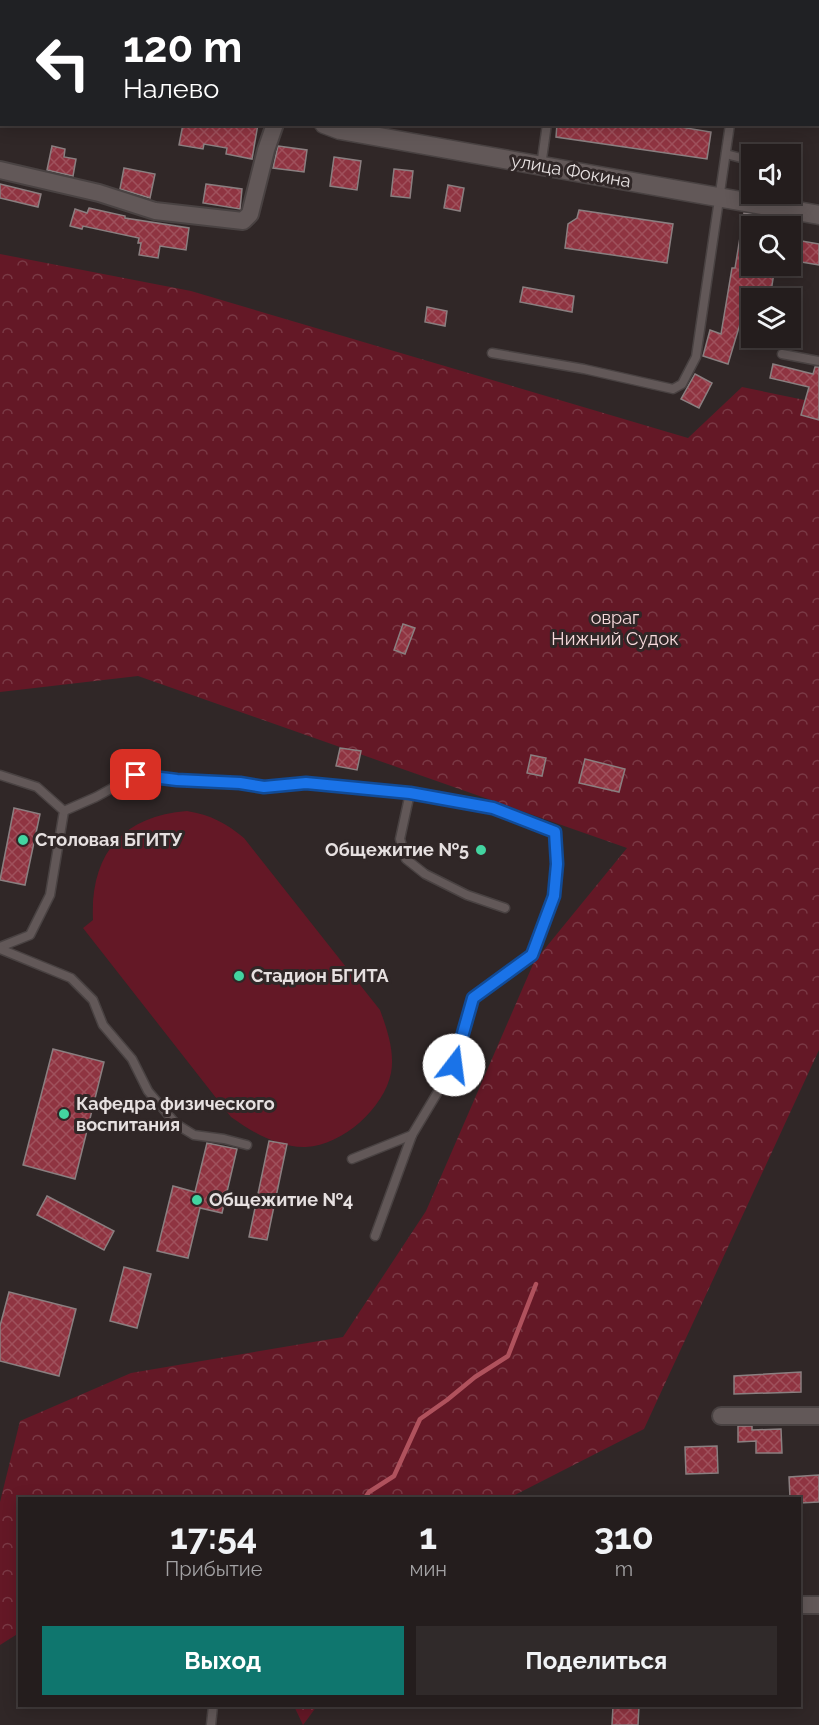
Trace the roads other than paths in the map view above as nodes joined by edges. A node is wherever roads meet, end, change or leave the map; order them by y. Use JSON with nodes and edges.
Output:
{"nodes":[{"id":1,"x":274,"y":126,"type":"edge"},
{"id":2,"x":335,"y":126,"type":"edge"},
{"id":3,"x":547,"y":126,"type":"edge"},
{"id":4,"x":730,"y":126,"type":"edge"},
{"id":5,"x":726,"y":154,"type":"junction"},
{"id":6,"x":741,"y":158,"type":"edge"},
{"id":7,"x":541,"y":166,"type":"junction"},
{"id":8,"x":0,"y":170,"type":"edge"},
{"id":9,"x":719,"y":198,"type":"junction"},
{"id":10,"x":819,"y":215,"type":"edge"},
{"id":11,"x":492,"y":353,"type":"dead end"},
{"id":12,"x":782,"y":354,"type":"dead end"},
{"id":13,"x":819,"y":361,"type":"edge"},
{"id":14,"x":0,"y":775,"type":"edge"},
{"id":15,"x":410,"y":793,"type":"junction"},
{"id":16,"x":64,"y":811,"type":"junction"},
{"id":17,"x":505,"y":908,"type":"dead end"},
{"id":18,"x":0,"y":948,"type":"edge"},
{"id":19,"x":412,"y":1135,"type":"junction"},
{"id":20,"x":247,"y":1144,"type":"dead end"},
{"id":21,"x":352,"y":1159,"type":"dead end"},
{"id":22,"x":375,"y":1236,"type":"dead end"},
{"id":23,"x":721,"y":1416,"type":"dead end"},
{"id":24,"x":819,"y":1416,"type":"edge"},
{"id":25,"x":801,"y":1605,"type":"edge"},
{"id":26,"x":819,"y":1605,"type":"edge"},
{"id":27,"x":213,"y":1707,"type":"edge"},
{"id":28,"x":211,"y":1725,"type":"edge"}],
"edges":[{"from":1,"to":8,"type":"street"},
{"from":2,"to":7,"type":"main road","name":"улица Фокина"},
{"from":3,"to":7,"type":"lane"},
{"from":4,"to":5,"type":"lane"},
{"from":5,"to":6,"type":"lane"},
{"from":5,"to":9,"type":"lane"},
{"from":7,"to":9,"type":"main road","name":"улица Фокина"},
{"from":9,"to":10,"type":"main road","name":"улица Фокина"},
{"from":9,"to":11,"type":"lane"},
{"from":12,"to":13,"type":"lane"},
{"from":14,"to":16,"type":"lane"},
{"from":15,"to":16,"type":"lane"},
{"from":15,"to":17,"type":"lane"},
{"from":15,"to":19,"type":"lane"},
{"from":16,"to":18,"type":"lane"},
{"from":18,"to":20,"type":"lane"},
{"from":19,"to":21,"type":"lane"},
{"from":19,"to":22,"type":"lane"},
{"from":23,"to":24,"type":"street"},
{"from":25,"to":26,"type":"street"},
{"from":27,"to":28,"type":"lane"}]}
